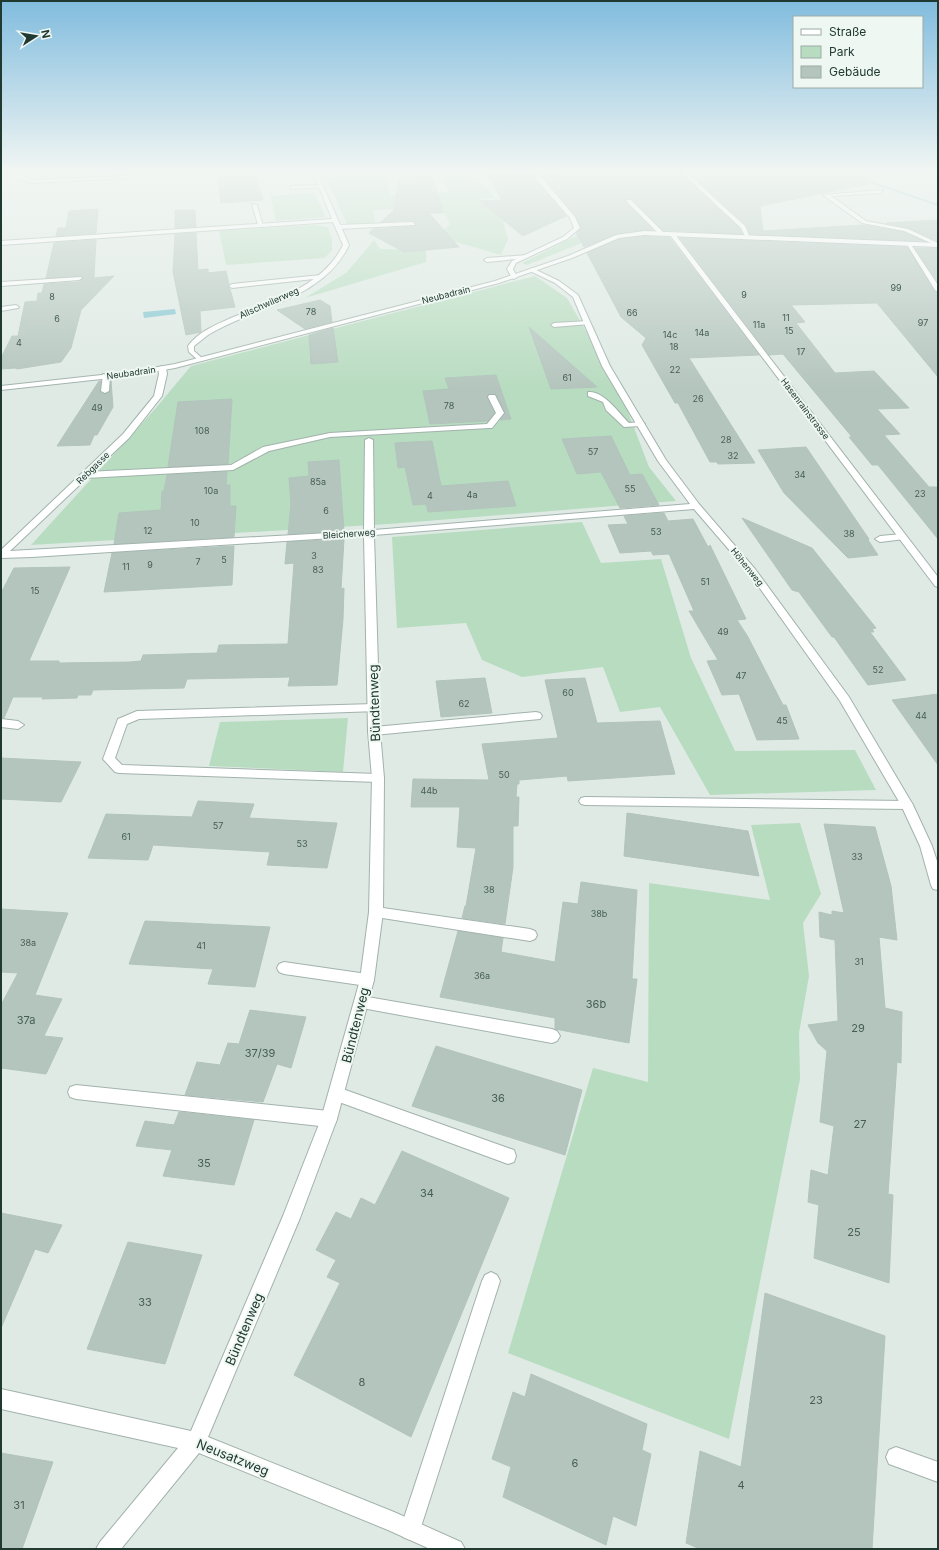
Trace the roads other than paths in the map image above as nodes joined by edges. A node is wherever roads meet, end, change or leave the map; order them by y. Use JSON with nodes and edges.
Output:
{"nodes":[{"id":1,"x":346,"y":244,"type":"edge"},
{"id":2,"x":551,"y":244,"type":"edge"},
{"id":3,"x":596,"y":244,"type":"edge"},
{"id":4,"x":680,"y":244,"type":"edge"},
{"id":5,"x":908,"y":244,"type":"edge"},
{"id":6,"x":918,"y":244,"type":"edge"},
{"id":7,"x":938,"y":245,"type":"edge"},
{"id":8,"x":526,"y":256,"type":"junction"},
{"id":9,"x":487,"y":260,"type":"dead end"},
{"id":10,"x":532,"y":270,"type":"junction"},
{"id":11,"x":54,"y":275,"type":"dead end"},
{"id":12,"x":514,"y":276,"type":"junction"},
{"id":13,"x":321,"y":277,"type":"junction"},
{"id":14,"x":79,"y":278,"type":"dead end"},
{"id":15,"x":1,"y":280,"type":"edge"},
{"id":16,"x":935,"y":283,"type":"edge"},
{"id":17,"x":1,"y":284,"type":"edge"},
{"id":18,"x":232,"y":286,"type":"dead end"},
{"id":19,"x":938,"y":290,"type":"edge"},
{"id":20,"x":16,"y":307,"type":"dead end"},
{"id":21,"x":1,"y":309,"type":"edge"},
{"id":22,"x":588,"y":324,"type":"junction"},
{"id":23,"x":554,"y":325,"type":"dead end"},
{"id":24,"x":198,"y":360,"type":"junction"},
{"id":25,"x":162,"y":368,"type":"junction"},
{"id":26,"x":106,"y":376,"type":"junction"},
{"id":27,"x":1,"y":388,"type":"edge"},
{"id":28,"x":105,"y":391,"type":"dead end"},
{"id":29,"x":591,"y":394,"type":"dead end"},
{"id":30,"x":492,"y":397,"type":"dead end"},
{"id":31,"x":641,"y":424,"type":"junction"},
{"id":32,"x":370,"y":440,"type":"dead end"},
{"id":33,"x":86,"y":475,"type":"junction"},
{"id":34,"x":696,"y":506,"type":"junction"},
{"id":35,"x":369,"y":533,"type":"junction"},
{"id":36,"x":902,"y":537,"type":"junction"},
{"id":37,"x":880,"y":538,"type":"dead end"},
{"id":38,"x":1,"y":555,"type":"edge"},
{"id":39,"x":938,"y":584,"type":"edge"},
{"id":40,"x":374,"y":708,"type":"junction"},
{"id":41,"x":536,"y":716,"type":"dead end"},
{"id":42,"x":1,"y":723,"type":"edge"},
{"id":43,"x":18,"y":726,"type":"dead end"},
{"id":44,"x":374,"y":731,"type":"junction"},
{"id":45,"x":378,"y":778,"type":"junction"},
{"id":46,"x":585,"y":801,"type":"dead end"},
{"id":47,"x":907,"y":805,"type":"junction"},
{"id":48,"x":938,"y":884,"type":"edge"},
{"id":49,"x":376,"y":912,"type":"junction"},
{"id":50,"x":530,"y":935,"type":"dead end"},
{"id":51,"x":284,"y":968,"type":"dead end"},
{"id":52,"x":367,"y":980,"type":"junction"},
{"id":53,"x":362,"y":1002,"type":"junction"},
{"id":54,"x":552,"y":1036,"type":"dead end"},
{"id":55,"x":76,"y":1092,"type":"dead end"},
{"id":56,"x":336,"y":1094,"type":"junction"},
{"id":57,"x":329,"y":1119,"type":"junction"},
{"id":58,"x":508,"y":1156,"type":"dead end"},
{"id":59,"x":491,"y":1281,"type":"dead end"},
{"id":60,"x":1,"y":1399,"type":"edge"},
{"id":61,"x":196,"y":1442,"type":"junction"},
{"id":62,"x":896,"y":1457,"type":"dead end"},
{"id":63,"x":938,"y":1472,"type":"edge"},
{"id":64,"x":410,"y":1530,"type":"junction"},
{"id":65,"x":107,"y":1549,"type":"edge"},
{"id":66,"x":454,"y":1549,"type":"edge"}],
"edges":[{"from":1,"to":13,"type":"street","name":"Allschwilerweg"},
{"from":2,"to":8,"type":"street"},
{"from":3,"to":10,"type":"street","name":"Neubadrain"},
{"from":4,"to":36,"type":"street","name":"Hasenrainstrasse"},
{"from":5,"to":16,"type":"street"},
{"from":6,"to":7,"type":"street","name":"Neubadrain"},
{"from":8,"to":9,"type":"street"},
{"from":8,"to":12,"type":"street"},
{"from":10,"to":12,"type":"street","name":"Neubadrain"},
{"from":10,"to":22,"type":"street","name":"Höhenweg"},
{"from":11,"to":15,"type":"street"},
{"from":12,"to":24,"type":"street","name":"Neubadrain"},
{"from":13,"to":18,"type":"street"},
{"from":13,"to":24,"type":"street","name":"Allschwilerweg"},
{"from":14,"to":17,"type":"street"},
{"from":16,"to":19,"type":"street"},
{"from":20,"to":21,"type":"street"},
{"from":22,"to":23,"type":"street"},
{"from":22,"to":31,"type":"street","name":"Höhenweg"},
{"from":24,"to":25,"type":"street","name":"Neubadrain"},
{"from":25,"to":26,"type":"street","name":"Neubadrain"},
{"from":25,"to":33,"type":"street","name":"Rebgasse"},
{"from":26,"to":27,"type":"street","name":"Neubadrain"},
{"from":26,"to":28,"type":"street"},
{"from":29,"to":31,"type":"street"},
{"from":30,"to":33,"type":"street"},
{"from":31,"to":34,"type":"street","name":"Höhenweg"},
{"from":32,"to":35,"type":"street","name":"Bündtenweg"},
{"from":33,"to":38,"type":"street","name":"Rebgasse"},
{"from":34,"to":35,"type":"street","name":"Bleicherweg"},
{"from":34,"to":47,"type":"street","name":"Höhenweg"},
{"from":35,"to":38,"type":"street","name":"Bleicherweg"},
{"from":35,"to":40,"type":"street","name":"Bündtenweg"},
{"from":36,"to":37,"type":"street"},
{"from":36,"to":39,"type":"street","name":"Hasenrainstrasse"},
{"from":40,"to":44,"type":"street","name":"Bündtenweg"},
{"from":40,"to":45,"type":"street"},
{"from":41,"to":44,"type":"street"},
{"from":42,"to":43,"type":"street"},
{"from":44,"to":45,"type":"street","name":"Bündtenweg"},
{"from":45,"to":49,"type":"street","name":"Bündtenweg"},
{"from":46,"to":47,"type":"street"},
{"from":47,"to":48,"type":"street","name":"Höhenweg"},
{"from":49,"to":50,"type":"street"},
{"from":49,"to":52,"type":"street","name":"Bündtenweg"},
{"from":51,"to":52,"type":"street"},
{"from":52,"to":53,"type":"street","name":"Bündtenweg"},
{"from":53,"to":54,"type":"street"},
{"from":53,"to":56,"type":"street","name":"Bündtenweg"},
{"from":55,"to":57,"type":"street"},
{"from":56,"to":57,"type":"street","name":"Bündtenweg"},
{"from":56,"to":58,"type":"street"},
{"from":57,"to":61,"type":"street","name":"Bündtenweg"},
{"from":59,"to":64,"type":"street"},
{"from":60,"to":61,"type":"street","name":"Neusatzweg"},
{"from":61,"to":64,"type":"street","name":"Neusatzweg"},
{"from":61,"to":65,"type":"street","name":"Bündtenweg"},
{"from":62,"to":63,"type":"street"},
{"from":64,"to":66,"type":"street","name":"Neusatzweg"}]}
